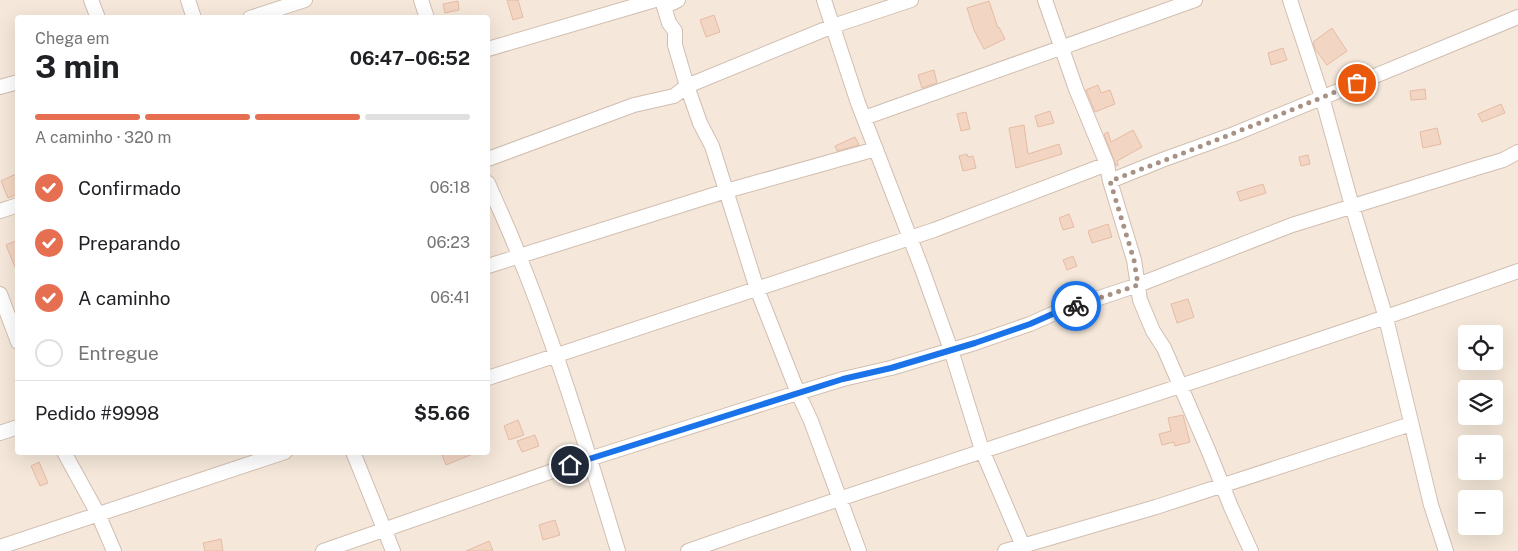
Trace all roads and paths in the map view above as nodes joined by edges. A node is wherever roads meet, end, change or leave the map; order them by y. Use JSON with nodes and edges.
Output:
{"nodes":[{"id":1,"x":91,"y":0,"type":"edge"},
{"id":2,"x":188,"y":0,"type":"edge"},
{"id":3,"x":305,"y":0,"type":"edge"},
{"id":4,"x":420,"y":0,"type":"edge"},
{"id":5,"x":678,"y":0,"type":"edge"},
{"id":6,"x":824,"y":0,"type":"edge"},
{"id":7,"x":911,"y":0,"type":"edge"},
{"id":8,"x":1045,"y":0,"type":"edge"},
{"id":9,"x":1195,"y":0,"type":"edge"},
{"id":10,"x":1290,"y":0,"type":"edge"},
{"id":11,"x":660,"y":2,"type":"edge"},
{"id":12,"x":97,"y":15,"type":"edge"},
{"id":13,"x":193,"y":15,"type":"edge"},
{"id":14,"x":259,"y":15,"type":"edge"},
{"id":15,"x":426,"y":15,"type":"edge"},
{"id":16,"x":1518,"y":16,"type":"edge"},
{"id":17,"x":833,"y":26,"type":"junction"},
{"id":18,"x":490,"y":48,"type":"edge"},
{"id":19,"x":1062,"y":48,"type":"junction"},
{"id":20,"x":15,"y":83,"type":"edge"},
{"id":21,"x":687,"y":86,"type":"junction"},
{"id":22,"x":0,"y":87,"type":"edge"},
{"id":23,"x":1322,"y":97,"type":"junction"},
{"id":24,"x":864,"y":118,"type":"junction"},
{"id":25,"x":876,"y":149,"type":"junction"},
{"id":26,"x":1518,"y":152,"type":"edge"},
{"id":27,"x":490,"y":159,"type":"edge"},
{"id":28,"x":1107,"y":164,"type":"junction"},
{"id":29,"x":1110,"y":181,"type":"junction"},
{"id":30,"x":490,"y":188,"type":"edge"},
{"id":31,"x":726,"y":191,"type":"junction"},
{"id":32,"x":15,"y":206,"type":"edge"},
{"id":33,"x":1352,"y":206,"type":"junction"},
{"id":34,"x":0,"y":211,"type":"edge"},
{"id":35,"x":909,"y":238,"type":"junction"},
{"id":36,"x":520,"y":256,"type":"junction"},
{"id":37,"x":490,"y":265,"type":"edge"},
{"id":38,"x":1518,"y":271,"type":"edge"},
{"id":39,"x":1138,"y":285,"type":"junction"},
{"id":40,"x":757,"y":290,"type":"junction"},
{"id":41,"x":0,"y":294,"type":"edge"},
{"id":42,"x":1386,"y":318,"type":"junction"},
{"id":43,"x":10,"y":325,"type":"edge"},
{"id":44,"x":951,"y":350,"type":"junction"},
{"id":45,"x":556,"y":356,"type":"junction"},
{"id":46,"x":490,"y":377,"type":"edge"},
{"id":47,"x":1180,"y":385,"type":"junction"},
{"id":48,"x":798,"y":393,"type":"junction"},
{"id":49,"x":1410,"y":424,"type":"junction"},
{"id":50,"x":15,"y":428,"type":"edge"},
{"id":51,"x":0,"y":433,"type":"edge"},
{"id":52,"x":982,"y":450,"type":"junction"},
{"id":53,"x":66,"y":455,"type":"edge"},
{"id":54,"x":276,"y":455,"type":"edge"},
{"id":55,"x":354,"y":455,"type":"edge"},
{"id":56,"x":590,"y":459,"type":"junction"},
{"id":57,"x":1223,"y":486,"type":"junction"},
{"id":58,"x":839,"y":497,"type":"junction"},
{"id":59,"x":98,"y":514,"type":"junction"},
{"id":60,"x":384,"y":530,"type":"junction"},
{"id":61,"x":1023,"y":546,"type":"junction"},
{"id":62,"x":0,"y":547,"type":"edge"},
{"id":63,"x":114,"y":551,"type":"edge"},
{"id":64,"x":323,"y":551,"type":"edge"},
{"id":65,"x":393,"y":551,"type":"edge"},
{"id":66,"x":618,"y":551,"type":"edge"},
{"id":67,"x":688,"y":551,"type":"edge"},
{"id":68,"x":859,"y":551,"type":"edge"},
{"id":69,"x":1005,"y":551,"type":"edge"},
{"id":70,"x":1252,"y":551,"type":"edge"},
{"id":71,"x":1446,"y":551,"type":"edge"}],
"edges":[{"from":1,"to":12,"type":"street"},
{"from":2,"to":13,"type":"street"},
{"from":3,"to":14,"type":"street"},
{"from":4,"to":15,"type":"street"},
{"from":5,"to":11,"type":"street"},
{"from":6,"to":17,"type":"street"},
{"from":7,"to":17,"type":"street"},
{"from":8,"to":19,"type":"street"},
{"from":9,"to":19,"type":"street"},
{"from":10,"to":23,"type":"street"},
{"from":11,"to":18,"type":"street"},
{"from":11,"to":21,"type":"street"},
{"from":16,"to":23,"type":"street"},
{"from":17,"to":21,"type":"street"},
{"from":17,"to":24,"type":"street"},
{"from":19,"to":24,"type":"street"},
{"from":19,"to":28,"type":"street"},
{"from":20,"to":22,"type":"street"},
{"from":21,"to":27,"type":"street"},
{"from":21,"to":31,"type":"street"},
{"from":23,"to":29,"type":"street"},
{"from":23,"to":33,"type":"street"},
{"from":24,"to":25,"type":"street"},
{"from":25,"to":31,"type":"street"},
{"from":25,"to":35,"type":"street"},
{"from":26,"to":33,"type":"street"},
{"from":28,"to":29,"type":"street"},
{"from":28,"to":35,"type":"street"},
{"from":29,"to":39,"type":"street"},
{"from":30,"to":36,"type":"street"},
{"from":31,"to":36,"type":"street"},
{"from":31,"to":40,"type":"street"},
{"from":32,"to":34,"type":"street"},
{"from":33,"to":39,"type":"street"},
{"from":33,"to":42,"type":"street"},
{"from":35,"to":40,"type":"street"},
{"from":35,"to":44,"type":"street"},
{"from":36,"to":37,"type":"street"},
{"from":36,"to":45,"type":"street"},
{"from":38,"to":42,"type":"street"},
{"from":39,"to":44,"type":"street"},
{"from":39,"to":47,"type":"street"},
{"from":40,"to":45,"type":"street"},
{"from":40,"to":48,"type":"street"},
{"from":41,"to":43,"type":"street"},
{"from":42,"to":47,"type":"street"},
{"from":42,"to":49,"type":"street"},
{"from":44,"to":48,"type":"street"},
{"from":44,"to":52,"type":"street"},
{"from":45,"to":46,"type":"street"},
{"from":45,"to":56,"type":"street"},
{"from":47,"to":52,"type":"street"},
{"from":47,"to":57,"type":"street"},
{"from":48,"to":56,"type":"street"},
{"from":48,"to":58,"type":"street"},
{"from":49,"to":57,"type":"street"},
{"from":49,"to":71,"type":"street"},
{"from":50,"to":51,"type":"street"},
{"from":52,"to":58,"type":"street"},
{"from":52,"to":61,"type":"street"},
{"from":53,"to":59,"type":"street"},
{"from":54,"to":59,"type":"street"},
{"from":55,"to":60,"type":"street"},
{"from":56,"to":60,"type":"street"},
{"from":56,"to":66,"type":"street"},
{"from":57,"to":61,"type":"street"},
{"from":57,"to":70,"type":"street"},
{"from":58,"to":67,"type":"street"},
{"from":58,"to":68,"type":"street"},
{"from":59,"to":62,"type":"street"},
{"from":59,"to":63,"type":"street"},
{"from":60,"to":64,"type":"street"},
{"from":60,"to":65,"type":"street"},
{"from":61,"to":69,"type":"street"}]}
